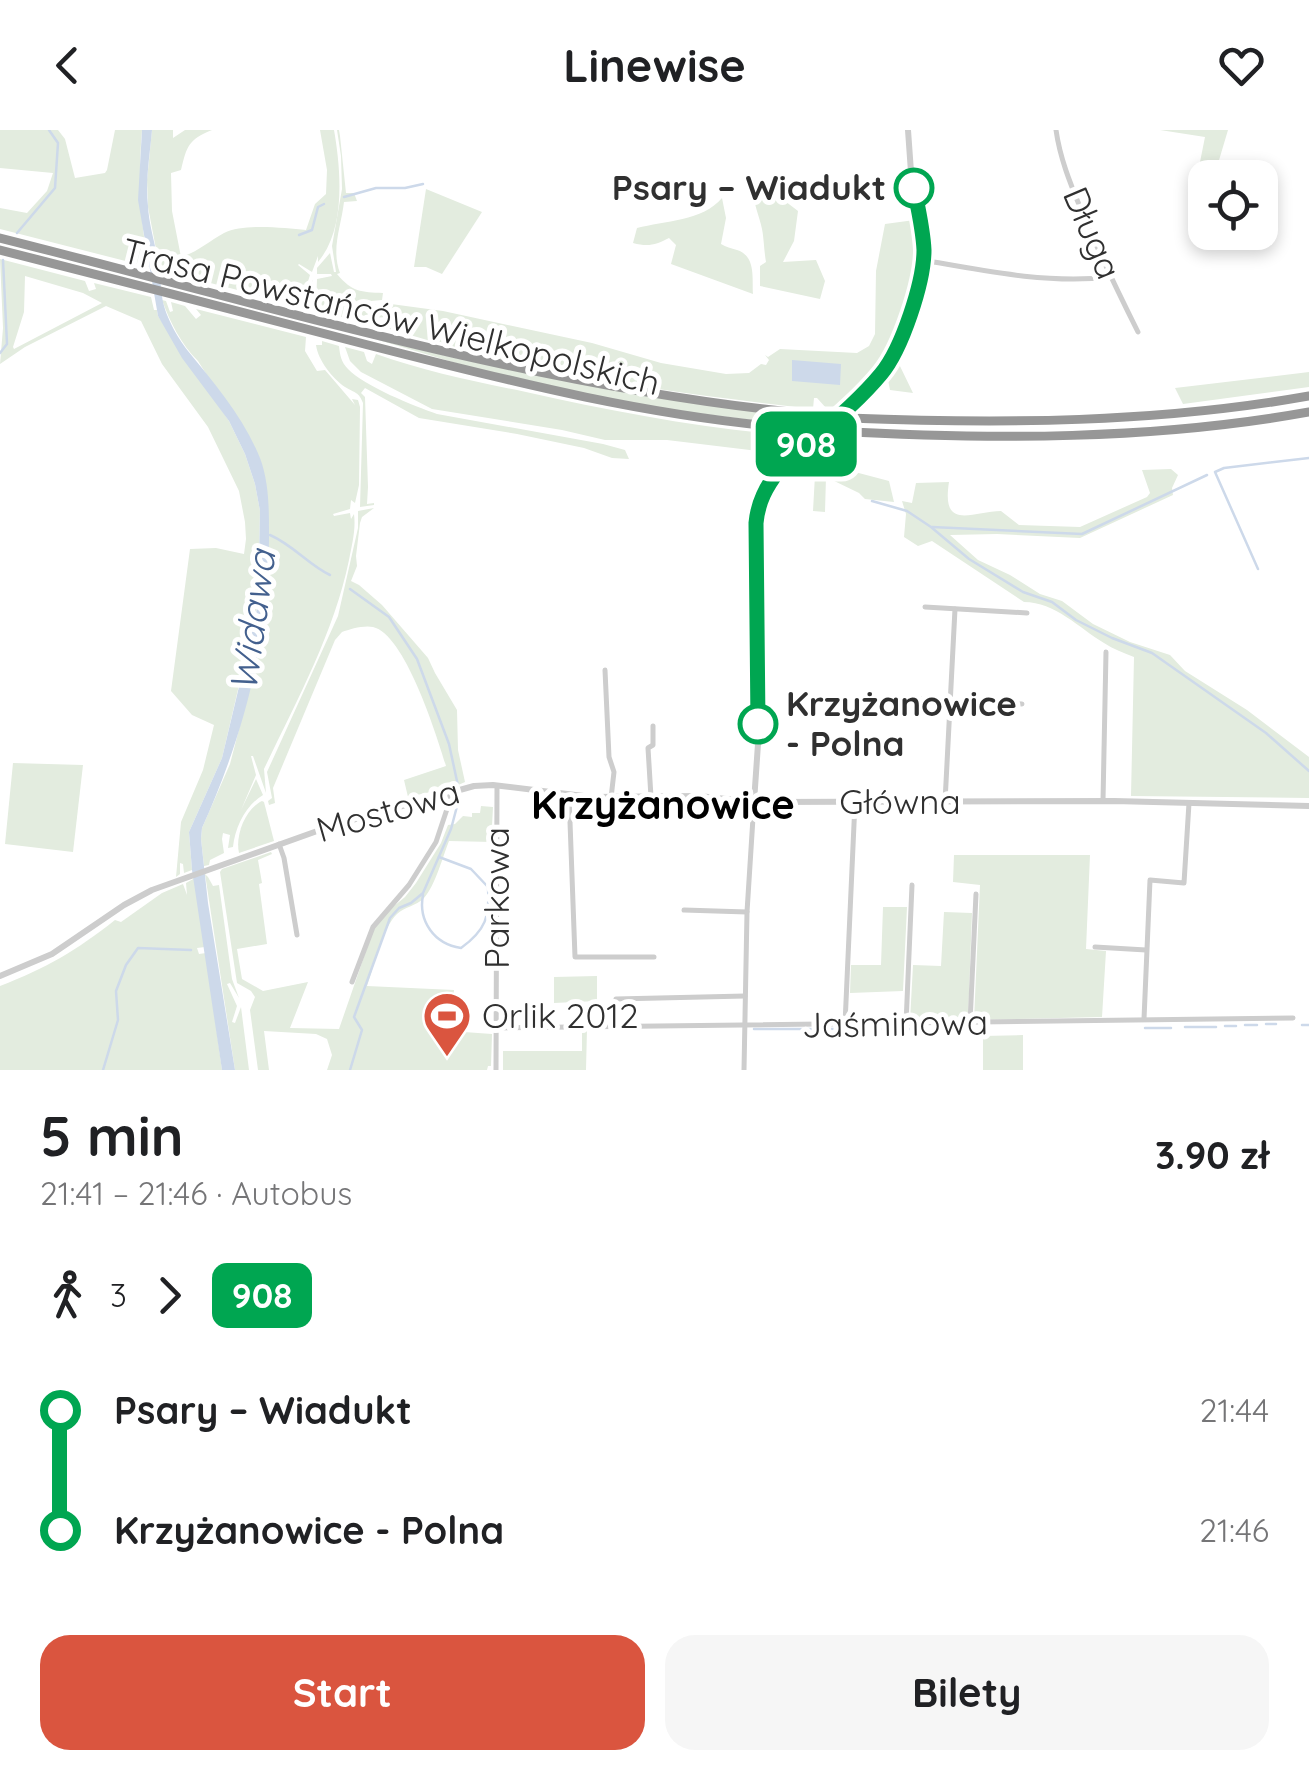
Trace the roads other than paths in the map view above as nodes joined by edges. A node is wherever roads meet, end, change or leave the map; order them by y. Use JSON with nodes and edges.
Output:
{"nodes":[{"id":1,"x":908,"y":130,"type":"edge"},
{"id":2,"x":1056,"y":130,"type":"edge"},
{"id":3,"x":0,"y":238,"type":"edge"},
{"id":4,"x":0,"y":250,"type":"edge"},
{"id":5,"x":923,"y":260,"type":"junction"},
{"id":6,"x":1110,"y":277,"type":"junction"},
{"id":7,"x":1138,"y":332,"type":"dead end"},
{"id":8,"x":1309,"y":396,"type":"edge"},
{"id":9,"x":1309,"y":412,"type":"edge"},
{"id":10,"x":925,"y":608,"type":"dead end"},
{"id":11,"x":955,"y":609,"type":"junction"},
{"id":12,"x":1028,"y":613,"type":"dead end"},
{"id":13,"x":1106,"y":652,"type":"dead end"},
{"id":14,"x":605,"y":670,"type":"dead end"},
{"id":15,"x":897,"y":698,"type":"dead end"},
{"id":16,"x":951,"y":700,"type":"junction"},
{"id":17,"x":1022,"y":704,"type":"dead end"},
{"id":18,"x":653,"y":726,"type":"dead end"},
{"id":19,"x":497,"y":786,"type":"junction"},
{"id":20,"x":453,"y":792,"type":"junction"},
{"id":21,"x":570,"y":795,"type":"junction"},
{"id":22,"x":651,"y":797,"type":"junction"},
{"id":23,"x":611,"y":798,"type":"junction"},
{"id":24,"x":1103,"y":801,"type":"junction"},
{"id":25,"x":754,"y":802,"type":"junction"},
{"id":26,"x":855,"y":802,"type":"junction"},
{"id":27,"x":946,"y":802,"type":"junction"},
{"id":28,"x":1189,"y":803,"type":"junction"},
{"id":29,"x":1309,"y":806,"type":"edge"},
{"id":30,"x":280,"y":844,"type":"junction"},
{"id":31,"x":912,"y":886,"type":"dead end"},
{"id":32,"x":976,"y":894,"type":"dead end"},
{"id":33,"x":684,"y":910,"type":"dead end"},
{"id":34,"x":747,"y":912,"type":"junction"},
{"id":35,"x":297,"y":936,"type":"dead end"},
{"id":36,"x":1095,"y":946,"type":"dead end"},
{"id":37,"x":1146,"y":950,"type":"junction"},
{"id":38,"x":654,"y":957,"type":"dead end"},
{"id":39,"x":0,"y":976,"type":"edge"},
{"id":40,"x":352,"y":982,"type":"dead end"},
{"id":41,"x":745,"y":996,"type":"junction"},
{"id":42,"x":616,"y":999,"type":"dead end"},
{"id":43,"x":1293,"y":1018,"type":"dead end"},
{"id":44,"x":1144,"y":1020,"type":"junction"},
{"id":45,"x":970,"y":1023,"type":"junction"},
{"id":46,"x":744,"y":1024,"type":"junction"},
{"id":47,"x":906,"y":1024,"type":"junction"},
{"id":48,"x":845,"y":1025,"type":"junction"},
{"id":49,"x":496,"y":1028,"type":"junction"},
{"id":50,"x":496,"y":1070,"type":"edge"},
{"id":51,"x":744,"y":1070,"type":"edge"}],
"edges":[{"from":1,"to":5,"type":"street"},
{"from":2,"to":6,"type":"street","name":"Długa"},
{"from":3,"to":8,"type":"highway","name":"Trasa Powstańców Wielkopolskich","bridge":true},
{"from":4,"to":9,"type":"highway","name":"Trasa Powstańców Wielkopolskich","bridge":true},
{"from":5,"to":6,"type":"street"},
{"from":5,"to":25,"type":"street"},
{"from":6,"to":7,"type":"street","name":"Długa"},
{"from":10,"to":11,"type":"street"},
{"from":11,"to":12,"type":"street"},
{"from":11,"to":16,"type":"street"},
{"from":13,"to":24,"type":"street"},
{"from":14,"to":23,"type":"street"},
{"from":15,"to":16,"type":"street"},
{"from":16,"to":17,"type":"street"},
{"from":16,"to":27,"type":"street"},
{"from":18,"to":22,"type":"street"},
{"from":19,"to":20,"type":"street","name":"Mostowa"},
{"from":19,"to":21,"type":"street","name":"Główna"},
{"from":19,"to":49,"type":"street","name":"Parkowa"},
{"from":20,"to":30,"type":"street","name":"Mostowa"},
{"from":20,"to":40,"type":"street"},
{"from":21,"to":23,"type":"street","name":"Główna"},
{"from":21,"to":38,"type":"street"},
{"from":22,"to":23,"type":"street","name":"Główna"},
{"from":22,"to":25,"type":"street","name":"Główna"},
{"from":24,"to":27,"type":"street","name":"Główna"},
{"from":24,"to":28,"type":"street","name":"Główna"},
{"from":25,"to":26,"type":"street","name":"Główna"},
{"from":25,"to":34,"type":"street"},
{"from":26,"to":27,"type":"street","name":"Główna"},
{"from":26,"to":48,"type":"street"},
{"from":28,"to":29,"type":"street","name":"Główna"},
{"from":28,"to":37,"type":"street"},
{"from":30,"to":35,"type":"street","name":"Mostowa"},
{"from":30,"to":39,"type":"street","name":"Mostowa"},
{"from":31,"to":47,"type":"street"},
{"from":32,"to":45,"type":"street"},
{"from":33,"to":34,"type":"street"},
{"from":34,"to":41,"type":"street"},
{"from":36,"to":37,"type":"street"},
{"from":37,"to":44,"type":"street"},
{"from":41,"to":42,"type":"street"},
{"from":41,"to":46,"type":"street"},
{"from":43,"to":44,"type":"street","name":"Jaśminowa"},
{"from":44,"to":45,"type":"street","name":"Jaśminowa"},
{"from":45,"to":47,"type":"street","name":"Jaśminowa"},
{"from":46,"to":48,"type":"street","name":"Jaśminowa"},
{"from":46,"to":49,"type":"street","name":"Jaśminowa"},
{"from":46,"to":51,"type":"street"},
{"from":47,"to":48,"type":"street","name":"Jaśminowa"},
{"from":49,"to":50,"type":"street","name":"Parkowa"}]}
